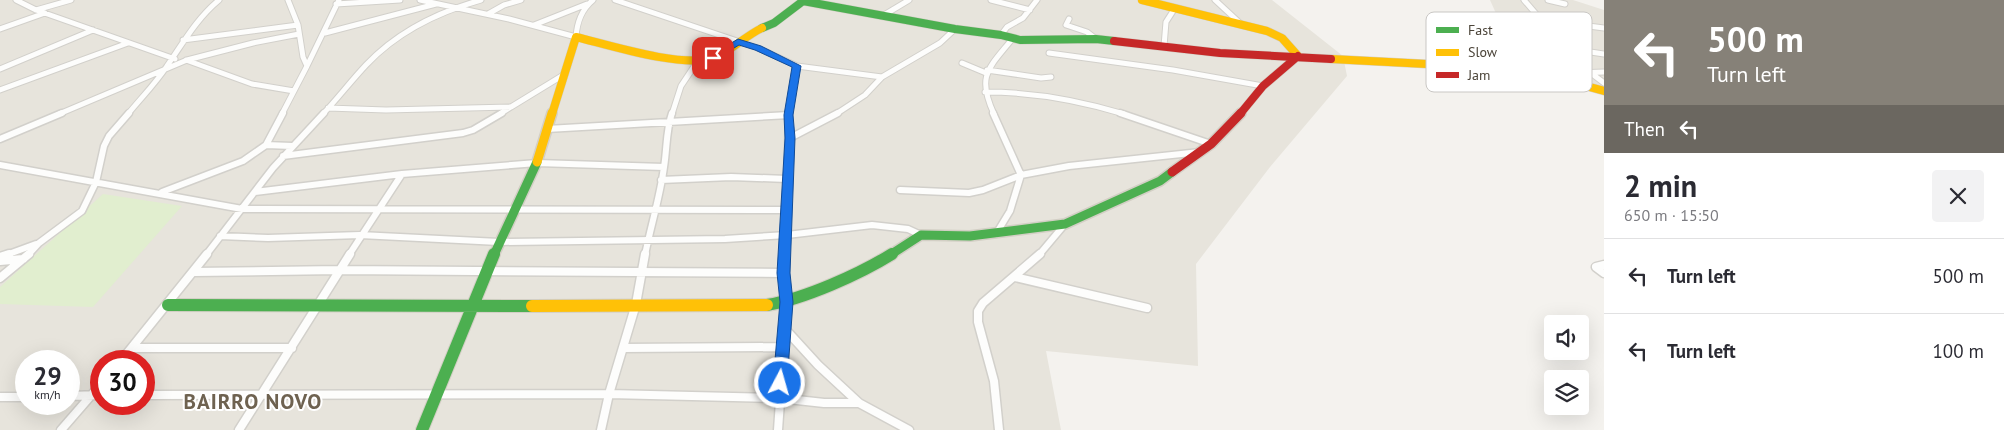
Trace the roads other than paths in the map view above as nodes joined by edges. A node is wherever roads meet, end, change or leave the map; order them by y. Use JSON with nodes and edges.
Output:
{"nodes":[{"id":1,"x":16,"y":0,"type":"edge"},
{"id":2,"x":71,"y":0,"type":"edge"},
{"id":3,"x":219,"y":0,"type":"edge"},
{"id":4,"x":288,"y":0,"type":"edge"},
{"id":5,"x":400,"y":0,"type":"edge"},
{"id":6,"x":420,"y":0,"type":"edge"},
{"id":7,"x":481,"y":0,"type":"edge"},
{"id":8,"x":521,"y":0,"type":"edge"},
{"id":9,"x":593,"y":0,"type":"edge"},
{"id":10,"x":615,"y":0,"type":"edge"},
{"id":11,"x":909,"y":0,"type":"edge"},
{"id":12,"x":991,"y":0,"type":"edge"},
{"id":13,"x":1037,"y":0,"type":"edge"},
{"id":14,"x":1142,"y":0,"type":"edge"},
{"id":15,"x":1216,"y":0,"type":"edge"},
{"id":16,"x":1524,"y":0,"type":"edge"},
{"id":17,"x":1548,"y":0,"type":"edge"},
{"id":18,"x":809,"y":1,"type":"edge"},
{"id":19,"x":337,"y":2,"type":"edge"},
{"id":20,"x":436,"y":4,"type":"junction"},
{"id":21,"x":587,"y":4,"type":"junction"},
{"id":22,"x":1564,"y":4,"type":"dead end"},
{"id":23,"x":453,"y":7,"type":"junction"},
{"id":24,"x":1175,"y":8,"type":"junction"},
{"id":25,"x":36,"y":10,"type":"junction"},
{"id":26,"x":1030,"y":10,"type":"junction"},
{"id":27,"x":1535,"y":12,"type":"edge"},
{"id":28,"x":46,"y":13,"type":"junction"},
{"id":29,"x":488,"y":14,"type":"junction"},
{"id":30,"x":884,"y":15,"type":"junction"},
{"id":31,"x":1069,"y":19,"type":"dead end"},
{"id":32,"x":1241,"y":24,"type":"junction"},
{"id":33,"x":298,"y":25,"type":"junction"},
{"id":34,"x":534,"y":25,"type":"junction"},
{"id":35,"x":0,"y":29,"type":"edge"},
{"id":36,"x":955,"y":29,"type":"junction"},
{"id":37,"x":93,"y":30,"type":"junction"},
{"id":38,"x":325,"y":33,"type":"junction"},
{"id":39,"x":299,"y":34,"type":"junction"},
{"id":40,"x":1001,"y":35,"type":"junction"},
{"id":41,"x":576,"y":37,"type":"junction"},
{"id":42,"x":1013,"y":38,"type":"junction"},
{"id":43,"x":1096,"y":39,"type":"junction"},
{"id":44,"x":183,"y":40,"type":"junction"},
{"id":45,"x":738,"y":42,"type":"junction"},
{"id":46,"x":128,"y":43,"type":"junction"},
{"id":47,"x":1164,"y":46,"type":"junction"},
{"id":48,"x":1049,"y":53,"type":"dead end"},
{"id":49,"x":1298,"y":56,"type":"junction"},
{"id":50,"x":172,"y":59,"type":"junction"},
{"id":51,"x":187,"y":60,"type":"junction"},
{"id":52,"x":697,"y":62,"type":"junction"},
{"id":53,"x":962,"y":64,"type":"dead end"},
{"id":54,"x":1426,"y":64,"type":"edge"},
{"id":55,"x":308,"y":66,"type":"junction"},
{"id":56,"x":797,"y":66,"type":"junction"},
{"id":57,"x":166,"y":68,"type":"junction"},
{"id":58,"x":0,"y":69,"type":"edge"},
{"id":59,"x":987,"y":72,"type":"junction"},
{"id":60,"x":564,"y":74,"type":"junction"},
{"id":61,"x":1592,"y":74,"type":"edge"},
{"id":62,"x":882,"y":77,"type":"junction"},
{"id":63,"x":1051,"y":77,"type":"dead end"},
{"id":64,"x":1604,"y":83,"type":"edge"},
{"id":65,"x":1264,"y":86,"type":"junction"},
{"id":66,"x":1592,"y":87,"type":"edge"},
{"id":67,"x":0,"y":90,"type":"edge"},
{"id":68,"x":294,"y":91,"type":"junction"},
{"id":69,"x":1604,"y":91,"type":"edge"},
{"id":70,"x":985,"y":92,"type":"junction"},
{"id":71,"x":511,"y":107,"type":"junction"},
{"id":72,"x":328,"y":108,"type":"junction"},
{"id":73,"x":788,"y":115,"type":"junction"},
{"id":74,"x":669,"y":122,"type":"junction"},
{"id":75,"x":547,"y":129,"type":"junction"},
{"id":76,"x":790,"y":138,"type":"junction"},
{"id":77,"x":0,"y":139,"type":"edge"},
{"id":78,"x":1211,"y":144,"type":"junction"},
{"id":79,"x":266,"y":145,"type":"junction"},
{"id":80,"x":292,"y":146,"type":"junction"},
{"id":81,"x":1202,"y":151,"type":"junction"},
{"id":82,"x":283,"y":156,"type":"junction"},
{"id":83,"x":0,"y":164,"type":"edge"},
{"id":84,"x":537,"y":164,"type":"junction"},
{"id":85,"x":664,"y":167,"type":"junction"},
{"id":86,"x":402,"y":174,"type":"junction"},
{"id":87,"x":1021,"y":176,"type":"junction"},
{"id":88,"x":787,"y":179,"type":"junction"},
{"id":89,"x":661,"y":180,"type":"junction"},
{"id":90,"x":96,"y":182,"type":"junction"},
{"id":91,"x":900,"y":190,"type":"dead end"},
{"id":92,"x":160,"y":192,"type":"junction"},
{"id":93,"x":255,"y":192,"type":"junction"},
{"id":94,"x":242,"y":209,"type":"junction"},
{"id":95,"x":378,"y":209,"type":"junction"},
{"id":96,"x":515,"y":209,"type":"junction"},
{"id":97,"x":656,"y":210,"type":"junction"},
{"id":98,"x":786,"y":210,"type":"junction"},
{"id":99,"x":1065,"y":224,"type":"junction"},
{"id":100,"x":995,"y":234,"type":"junction"},
{"id":101,"x":360,"y":235,"type":"junction"},
{"id":102,"x":787,"y":235,"type":"junction"},
{"id":103,"x":921,"y":235,"type":"junction"},
{"id":104,"x":220,"y":236,"type":"junction"},
{"id":105,"x":648,"y":239,"type":"junction"},
{"id":106,"x":499,"y":242,"type":"junction"},
{"id":107,"x":39,"y":243,"type":"junction"},
{"id":108,"x":0,"y":259,"type":"edge"},
{"id":109,"x":24,"y":259,"type":"junction"},
{"id":110,"x":1604,"y":265,"type":"edge"},
{"id":111,"x":339,"y":270,"type":"junction"},
{"id":112,"x":642,"y":271,"type":"junction"},
{"id":113,"x":194,"y":272,"type":"junction"},
{"id":114,"x":487,"y":272,"type":"junction"},
{"id":115,"x":784,"y":273,"type":"junction"},
{"id":116,"x":1604,"y":273,"type":"edge"},
{"id":117,"x":1015,"y":277,"type":"junction"},
{"id":118,"x":0,"y":278,"type":"edge"},
{"id":119,"x":787,"y":302,"type":"junction"},
{"id":120,"x":319,"y":304,"type":"junction"},
{"id":121,"x":636,"y":304,"type":"junction"},
{"id":122,"x":168,"y":305,"type":"junction"},
{"id":123,"x":473,"y":307,"type":"junction"},
{"id":124,"x":1147,"y":308,"type":"dead end"},
{"id":125,"x":786,"y":330,"type":"junction"},
{"id":126,"x":784,"y":347,"type":"junction"},
{"id":127,"x":132,"y":348,"type":"joint"},
{"id":128,"x":292,"y":348,"type":"junction"},
{"id":129,"x":623,"y":348,"type":"junction"},
{"id":130,"x":437,"y":393,"type":"junction"},
{"id":131,"x":609,"y":394,"type":"junction"},
{"id":132,"x":155,"y":395,"type":"edge"},
{"id":133,"x":262,"y":395,"type":"junction"},
{"id":134,"x":90,"y":396,"type":"edge"},
{"id":135,"x":0,"y":397,"type":"edge"},
{"id":136,"x":15,"y":397,"type":"edge"},
{"id":137,"x":779,"y":398,"type":"junction"},
{"id":138,"x":859,"y":404,"type":"junction"},
{"id":139,"x":61,"y":430,"type":"edge"},
{"id":140,"x":239,"y":430,"type":"edge"},
{"id":141,"x":422,"y":430,"type":"edge"},
{"id":142,"x":601,"y":430,"type":"edge"},
{"id":143,"x":778,"y":430,"type":"edge"},
{"id":144,"x":909,"y":430,"type":"edge"},
{"id":145,"x":999,"y":430,"type":"edge"}],
"edges":[{"from":1,"to":25,"type":"street"},
{"from":2,"to":25,"type":"street"},
{"from":3,"to":44,"type":"street"},
{"from":4,"to":33,"type":"street"},
{"from":5,"to":19,"type":"street"},
{"from":6,"to":20,"type":"street"},
{"from":7,"to":23,"type":"street"},
{"from":8,"to":29,"type":"street"},
{"from":9,"to":21,"type":"street"},
{"from":10,"to":45,"type":"street"},
{"from":11,"to":30,"type":"street"},
{"from":12,"to":26,"type":"street"},
{"from":13,"to":26,"type":"street"},
{"from":14,"to":24,"type":"street"},
{"from":15,"to":32,"type":"street"},
{"from":16,"to":27,"type":"street"},
{"from":17,"to":22,"type":"street"},
{"from":18,"to":30,"type":"street"},
{"from":18,"to":45,"type":"street"},
{"from":19,"to":38,"type":"street"},
{"from":20,"to":23,"type":"street"},
{"from":20,"to":38,"type":"street"},
{"from":21,"to":34,"type":"street"},
{"from":21,"to":41,"type":"street"},
{"from":23,"to":29,"type":"street"},
{"from":23,"to":72,"type":"street"},
{"from":24,"to":32,"type":"street"},
{"from":24,"to":47,"type":"street"},
{"from":25,"to":28,"type":"street"},
{"from":26,"to":40,"type":"street"},
{"from":28,"to":35,"type":"street"},
{"from":28,"to":37,"type":"street"},
{"from":29,"to":34,"type":"street"},
{"from":30,"to":36,"type":"street"},
{"from":31,"to":43,"type":"street"},
{"from":32,"to":49,"type":"street"},
{"from":33,"to":39,"type":"street"},
{"from":33,"to":44,"type":"street"},
{"from":34,"to":41,"type":"street"},
{"from":36,"to":40,"type":"street"},
{"from":36,"to":62,"type":"street"},
{"from":37,"to":46,"type":"street"},
{"from":37,"to":58,"type":"street"},
{"from":38,"to":55,"type":"street"},
{"from":39,"to":51,"type":"street"},
{"from":39,"to":55,"type":"street"},
{"from":40,"to":42,"type":"street"},
{"from":41,"to":52,"type":"street"},
{"from":41,"to":60,"type":"street"},
{"from":42,"to":43,"type":"street"},
{"from":42,"to":59,"type":"street"},
{"from":43,"to":47,"type":"street"},
{"from":44,"to":50,"type":"street"},
{"from":45,"to":52,"type":"street"},
{"from":45,"to":56,"type":"street"},
{"from":46,"to":50,"type":"street"},
{"from":46,"to":67,"type":"street"},
{"from":47,"to":49,"type":"street"},
{"from":48,"to":65,"type":"street"},
{"from":49,"to":54,"type":"street"},
{"from":49,"to":65,"type":"street"},
{"from":50,"to":51,"type":"street"},
{"from":50,"to":57,"type":"street"},
{"from":51,"to":57,"type":"street"},
{"from":51,"to":68,"type":"street"},
{"from":52,"to":74,"type":"street"},
{"from":53,"to":59,"type":"street"},
{"from":55,"to":68,"type":"street"},
{"from":56,"to":62,"type":"street"},
{"from":56,"to":73,"type":"street"},
{"from":57,"to":77,"type":"street"},
{"from":57,"to":90,"type":"street"},
{"from":59,"to":63,"type":"street"},
{"from":59,"to":70,"type":"street"},
{"from":60,"to":71,"type":"street"},
{"from":60,"to":75,"type":"street"},
{"from":61,"to":64,"type":"street"},
{"from":62,"to":76,"type":"street"},
{"from":65,"to":78,"type":"street"},
{"from":66,"to":69,"type":"street"},
{"from":68,"to":79,"type":"street"},
{"from":70,"to":78,"type":"street"},
{"from":70,"to":87,"type":"street"},
{"from":71,"to":72,"type":"street"},
{"from":71,"to":82,"type":"street"},
{"from":72,"to":80,"type":"street"},
{"from":73,"to":74,"type":"street"},
{"from":73,"to":76,"type":"street"},
{"from":74,"to":75,"type":"street"},
{"from":74,"to":85,"type":"street"},
{"from":75,"to":84,"type":"street"},
{"from":76,"to":88,"type":"street"},
{"from":78,"to":81,"type":"street"},
{"from":79,"to":80,"type":"street"},
{"from":79,"to":92,"type":"street"},
{"from":80,"to":82,"type":"street"},
{"from":81,"to":87,"type":"street"},
{"from":81,"to":99,"type":"street"},
{"from":82,"to":93,"type":"street"},
{"from":83,"to":90,"type":"street"},
{"from":84,"to":85,"type":"street"},
{"from":84,"to":86,"type":"street"},
{"from":84,"to":96,"type":"street"},
{"from":85,"to":89,"type":"street"},
{"from":86,"to":93,"type":"street"},
{"from":86,"to":95,"type":"street"},
{"from":87,"to":91,"type":"street"},
{"from":87,"to":100,"type":"street"},
{"from":88,"to":89,"type":"street"},
{"from":88,"to":98,"type":"street"},
{"from":89,"to":97,"type":"street"},
{"from":90,"to":92,"type":"street"},
{"from":90,"to":107,"type":"street"},
{"from":92,"to":94,"type":"street"},
{"from":93,"to":94,"type":"street"},
{"from":94,"to":95,"type":"street"},
{"from":94,"to":104,"type":"street"},
{"from":95,"to":96,"type":"street"},
{"from":95,"to":101,"type":"street"},
{"from":96,"to":97,"type":"street"},
{"from":96,"to":106,"type":"street"},
{"from":97,"to":98,"type":"street"},
{"from":97,"to":105,"type":"street"},
{"from":98,"to":102,"type":"street"},
{"from":99,"to":100,"type":"street"},
{"from":99,"to":117,"type":"street"},
{"from":100,"to":103,"type":"street"},
{"from":101,"to":104,"type":"street"},
{"from":101,"to":106,"type":"street"},
{"from":101,"to":111,"type":"street"},
{"from":102,"to":103,"type":"street"},
{"from":102,"to":105,"type":"street"},
{"from":102,"to":115,"type":"street"},
{"from":103,"to":119,"type":"street"},
{"from":104,"to":113,"type":"street"},
{"from":105,"to":106,"type":"street"},
{"from":105,"to":112,"type":"street"},
{"from":106,"to":114,"type":"street"},
{"from":107,"to":108,"type":"street"},
{"from":107,"to":109,"type":"street"},
{"from":108,"to":109,"type":"street"},
{"from":109,"to":118,"type":"street"},
{"from":110,"to":116,"type":"street"},
{"from":111,"to":113,"type":"street"},
{"from":111,"to":114,"type":"street"},
{"from":111,"to":120,"type":"street"},
{"from":112,"to":114,"type":"street"},
{"from":112,"to":115,"type":"street"},
{"from":112,"to":121,"type":"street"},
{"from":113,"to":122,"type":"street"},
{"from":114,"to":123,"type":"street"},
{"from":115,"to":119,"type":"street"},
{"from":117,"to":124,"type":"street"},
{"from":117,"to":145,"type":"street"},
{"from":119,"to":121,"type":"street"},
{"from":119,"to":125,"type":"street"},
{"from":120,"to":122,"type":"street"},
{"from":120,"to":123,"type":"street"},
{"from":120,"to":128,"type":"street"},
{"from":121,"to":123,"type":"street"},
{"from":121,"to":129,"type":"street"},
{"from":122,"to":127,"type":"street"},
{"from":123,"to":130,"type":"street"},
{"from":125,"to":126,"type":"street"},
{"from":125,"to":138,"type":"street"},
{"from":126,"to":129,"type":"street"},
{"from":126,"to":137,"type":"street"},
{"from":127,"to":128,"type":"street"},
{"from":128,"to":133,"type":"street"},
{"from":129,"to":131,"type":"street"},
{"from":130,"to":131,"type":"street"},
{"from":130,"to":133,"type":"street"},
{"from":130,"to":141,"type":"street"},
{"from":131,"to":137,"type":"street"},
{"from":131,"to":142,"type":"street"},
{"from":132,"to":133,"type":"street"},
{"from":133,"to":140,"type":"street"},
{"from":134,"to":139,"type":"street"},
{"from":135,"to":136,"type":"street"},
{"from":137,"to":138,"type":"street"},
{"from":137,"to":143,"type":"street"},
{"from":138,"to":144,"type":"street"}]}
